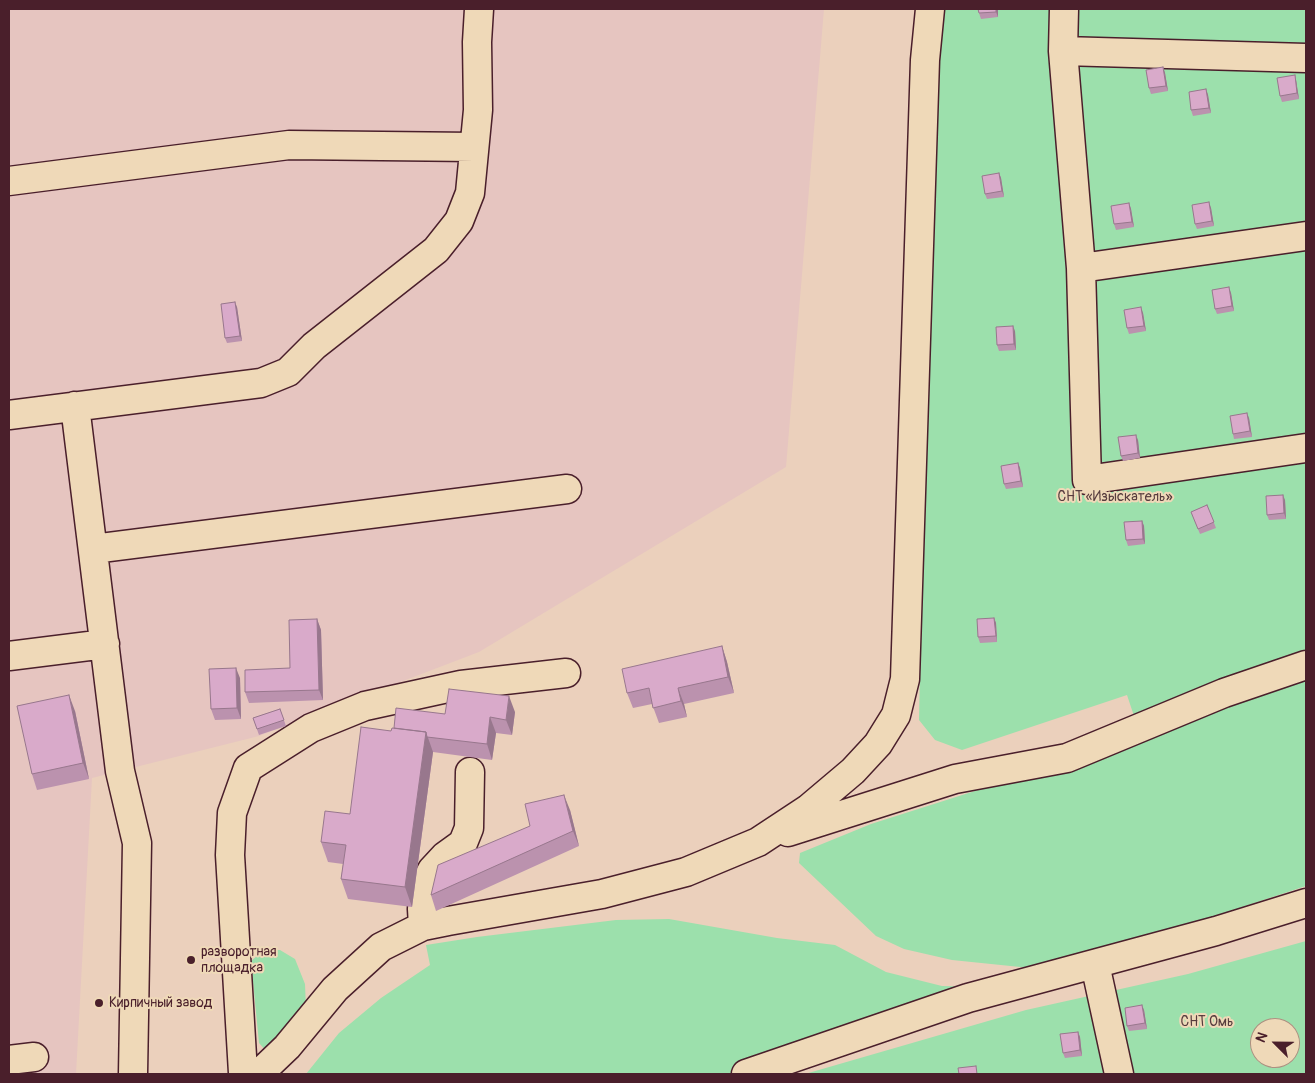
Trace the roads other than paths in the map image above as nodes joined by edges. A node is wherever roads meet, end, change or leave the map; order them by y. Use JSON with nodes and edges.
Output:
{"nodes":[{"id":1,"x":479,"y":9,"type":"edge"},
{"id":2,"x":930,"y":9,"type":"edge"},
{"id":3,"x":1064,"y":9,"type":"edge"},
{"id":4,"x":1063,"y":51,"type":"junction"},
{"id":5,"x":1306,"y":58,"type":"edge"},
{"id":6,"x":474,"y":147,"type":"junction"},
{"id":7,"x":9,"y":181,"type":"edge"},
{"id":8,"x":1306,"y":236,"type":"edge"},
{"id":9,"x":1081,"y":268,"type":"junction"},
{"id":10,"x":75,"y":406,"type":"junction"},
{"id":11,"x":9,"y":411,"type":"edge"},
{"id":12,"x":1306,"y":448,"type":"edge"},
{"id":13,"x":568,"y":489,"type":"dead end"},
{"id":14,"x":93,"y":549,"type":"junction"},
{"id":15,"x":105,"y":644,"type":"junction"},
{"id":16,"x":9,"y":656,"type":"edge"},
{"id":17,"x":1306,"y":665,"type":"edge"},
{"id":18,"x":566,"y":673,"type":"dead end"},
{"id":19,"x":470,"y":772,"type":"dead end"},
{"id":20,"x":758,"y":842,"type":"junction"},
{"id":21,"x":1306,"y":903,"type":"edge"},
{"id":22,"x":424,"y":926,"type":"junction"},
{"id":23,"x":1095,"y":964,"type":"junction"},
{"id":24,"x":252,"y":1073,"type":"edge"},
{"id":25,"x":133,"y":1074,"type":"edge"},
{"id":26,"x":746,"y":1074,"type":"edge"},
{"id":27,"x":1119,"y":1074,"type":"edge"}],
"edges":[{"from":1,"to":6,"type":"street"},
{"from":2,"to":20,"type":"street"},
{"from":3,"to":4,"type":"street"},
{"from":4,"to":5,"type":"street"},
{"from":4,"to":9,"type":"street"},
{"from":6,"to":7,"type":"street"},
{"from":6,"to":10,"type":"street"},
{"from":8,"to":9,"type":"street"},
{"from":9,"to":12,"type":"street"},
{"from":10,"to":11,"type":"street"},
{"from":10,"to":14,"type":"street"},
{"from":13,"to":14,"type":"street"},
{"from":14,"to":15,"type":"street"},
{"from":15,"to":16,"type":"street"},
{"from":15,"to":25,"type":"street"},
{"from":17,"to":20,"type":"street"},
{"from":18,"to":24,"type":"street"},
{"from":19,"to":22,"type":"street"},
{"from":20,"to":22,"type":"street"},
{"from":21,"to":23,"type":"street"},
{"from":22,"to":24,"type":"street"},
{"from":23,"to":26,"type":"street"},
{"from":23,"to":27,"type":"street"}]}
